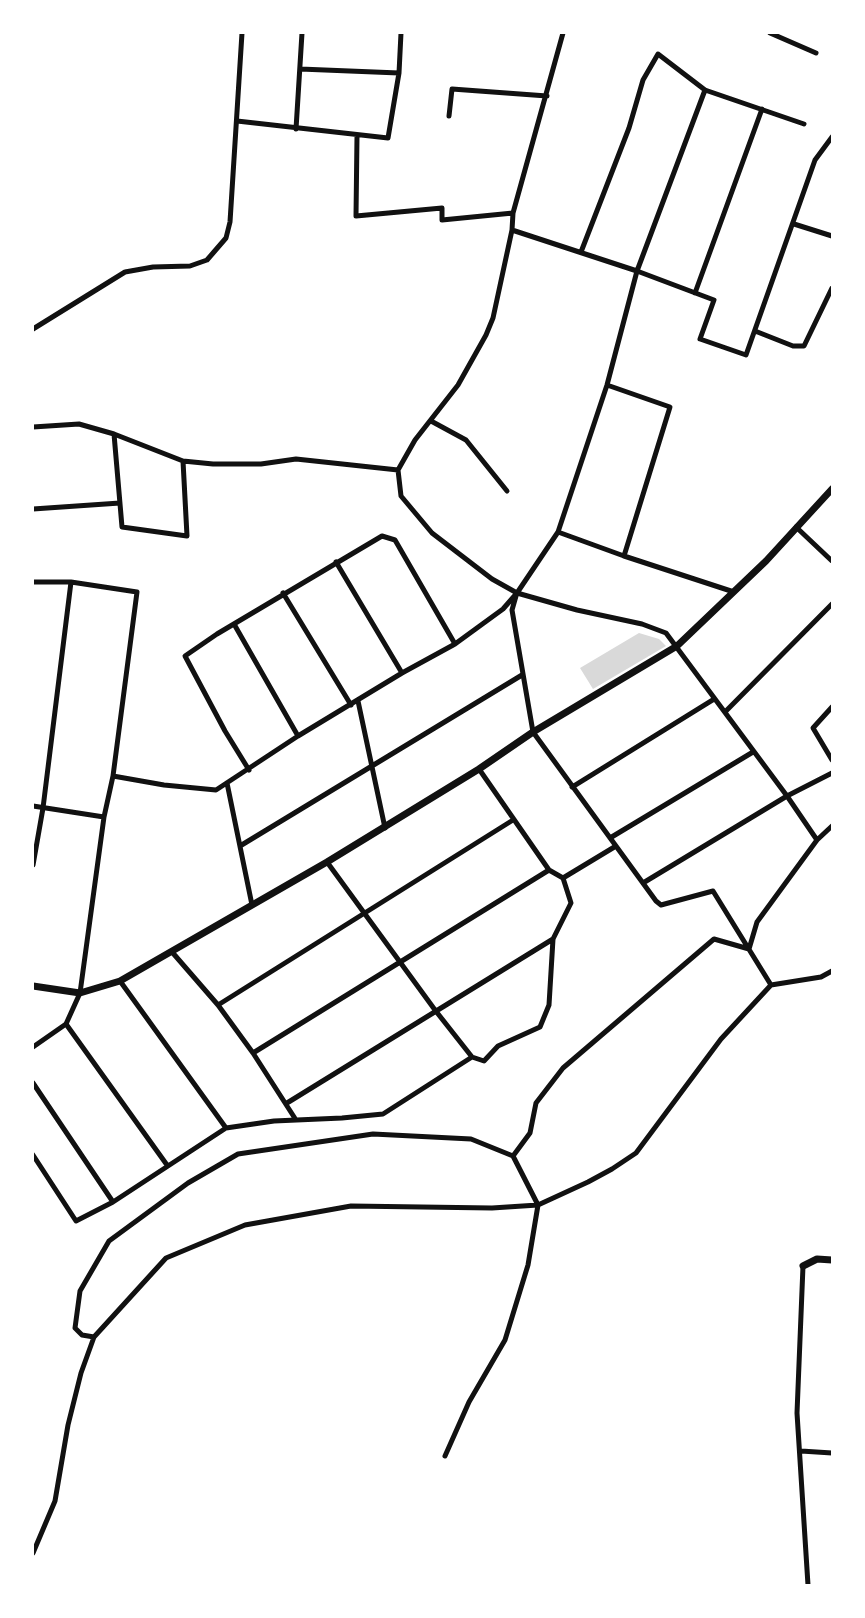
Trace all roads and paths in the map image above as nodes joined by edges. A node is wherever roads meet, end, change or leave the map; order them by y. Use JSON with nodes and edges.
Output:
{"nodes":[{"id":1,"x":242,"y":33,"type":"edge"},
{"id":2,"x":302,"y":33,"type":"edge"},
{"id":3,"x":401,"y":33,"type":"edge"},
{"id":4,"x":563,"y":33,"type":"edge"},
{"id":5,"x":770,"y":33,"type":"edge"},
{"id":6,"x":816,"y":53,"type":"dead end"},
{"id":7,"x":300,"y":69,"type":"junction"},
{"id":8,"x":399,"y":73,"type":"junction"},
{"id":9,"x":705,"y":90,"type":"junction"},
{"id":10,"x":547,"y":96,"type":"junction"},
{"id":11,"x":762,"y":109,"type":"junction"},
{"id":12,"x":449,"y":116,"type":"dead end"},
{"id":13,"x":237,"y":122,"type":"junction"},
{"id":14,"x":804,"y":124,"type":"dead end"},
{"id":15,"x":296,"y":129,"type":"junction"},
{"id":16,"x":357,"y":136,"type":"junction"},
{"id":17,"x":832,"y":137,"type":"edge"},
{"id":18,"x":513,"y":213,"type":"junction"},
{"id":19,"x":794,"y":224,"type":"junction"},
{"id":20,"x":512,"y":230,"type":"junction"},
{"id":21,"x":832,"y":236,"type":"edge"},
{"id":22,"x":581,"y":252,"type":"junction"},
{"id":23,"x":637,"y":271,"type":"junction"},
{"id":24,"x":832,"y":288,"type":"edge"},
{"id":25,"x":695,"y":293,"type":"junction"},
{"id":26,"x":33,"y":329,"type":"edge"},
{"id":27,"x":755,"y":331,"type":"junction"},
{"id":28,"x":607,"y":385,"type":"junction"},
{"id":29,"x":431,"y":421,"type":"junction"},
{"id":30,"x":33,"y":428,"type":"edge"},
{"id":31,"x":114,"y":434,"type":"junction"},
{"id":32,"x":183,"y":461,"type":"junction"},
{"id":33,"x":398,"y":470,"type":"junction"},
{"id":34,"x":832,"y":489,"type":"edge"},
{"id":35,"x":507,"y":491,"type":"dead end"},
{"id":36,"x":120,"y":503,"type":"junction"},
{"id":37,"x":33,"y":509,"type":"edge"},
{"id":38,"x":796,"y":527,"type":"junction"},
{"id":39,"x":558,"y":532,"type":"junction"},
{"id":40,"x":624,"y":556,"type":"junction"},
{"id":41,"x":832,"y":561,"type":"edge"},
{"id":42,"x":336,"y":562,"type":"junction"},
{"id":43,"x":33,"y":582,"type":"edge"},
{"id":44,"x":71,"y":582,"type":"junction"},
{"id":45,"x":516,"y":592,"type":"junction"},
{"id":46,"x":734,"y":592,"type":"junction"},
{"id":47,"x":283,"y":593,"type":"junction"},
{"id":48,"x":832,"y":604,"type":"edge"},
{"id":49,"x":234,"y":624,"type":"junction"},
{"id":50,"x":454,"y":644,"type":"junction"},
{"id":51,"x":677,"y":646,"type":"junction"},
{"id":52,"x":402,"y":673,"type":"junction"},
{"id":53,"x":522,"y":675,"type":"junction"},
{"id":54,"x":714,"y":699,"type":"junction"},
{"id":55,"x":358,"y":701,"type":"junction"},
{"id":56,"x":351,"y":705,"type":"junction"},
{"id":57,"x":832,"y":707,"type":"edge"},
{"id":58,"x":725,"y":712,"type":"junction"},
{"id":59,"x":533,"y":732,"type":"junction"},
{"id":60,"x":298,"y":736,"type":"junction"},
{"id":61,"x":753,"y":752,"type":"junction"},
{"id":62,"x":832,"y":760,"type":"edge"},
{"id":63,"x":373,"y":765,"type":"junction"},
{"id":64,"x":479,"y":769,"type":"junction"},
{"id":65,"x":249,"y":770,"type":"junction"},
{"id":66,"x":832,"y":773,"type":"edge"},
{"id":67,"x":113,"y":776,"type":"junction"},
{"id":68,"x":228,"y":783,"type":"junction"},
{"id":69,"x":572,"y":787,"type":"junction"},
{"id":70,"x":787,"y":796,"type":"junction"},
{"id":71,"x":33,"y":806,"type":"edge"},
{"id":72,"x":42,"y":808,"type":"junction"},
{"id":73,"x":104,"y":817,"type":"junction"},
{"id":74,"x":513,"y":820,"type":"junction"},
{"id":75,"x":832,"y":826,"type":"edge"},
{"id":76,"x":385,"y":828,"type":"junction"},
{"id":77,"x":610,"y":838,"type":"junction"},
{"id":78,"x":817,"y":840,"type":"junction"},
{"id":79,"x":240,"y":846,"type":"junction"},
{"id":80,"x":616,"y":846,"type":"junction"},
{"id":81,"x":327,"y":862,"type":"junction"},
{"id":82,"x":33,"y":865,"type":"edge"},
{"id":83,"x":549,"y":870,"type":"junction"},
{"id":84,"x":563,"y":878,"type":"junction"},
{"id":85,"x":643,"y":883,"type":"junction"},
{"id":86,"x":252,"y":905,"type":"junction"},
{"id":87,"x":365,"y":914,"type":"junction"},
{"id":88,"x":553,"y":939,"type":"junction"},
{"id":89,"x":748,"y":949,"type":"junction"},
{"id":90,"x":172,"y":952,"type":"junction"},
{"id":91,"x":400,"y":962,"type":"junction"},
{"id":92,"x":832,"y":971,"type":"edge"},
{"id":93,"x":120,"y":981,"type":"junction"},
{"id":94,"x":771,"y":985,"type":"junction"},
{"id":95,"x":33,"y":986,"type":"edge"},
{"id":96,"x":80,"y":993,"type":"junction"},
{"id":97,"x":218,"y":1005,"type":"junction"},
{"id":98,"x":435,"y":1010,"type":"junction"},
{"id":99,"x":66,"y":1024,"type":"junction"},
{"id":100,"x":33,"y":1047,"type":"edge"},
{"id":101,"x":253,"y":1053,"type":"junction"},
{"id":102,"x":472,"y":1057,"type":"junction"},
{"id":103,"x":33,"y":1083,"type":"edge"},
{"id":104,"x":287,"y":1103,"type":"junction"},
{"id":105,"x":296,"y":1120,"type":"junction"},
{"id":106,"x":226,"y":1128,"type":"junction"},
{"id":107,"x":33,"y":1155,"type":"edge"},
{"id":108,"x":513,"y":1156,"type":"junction"},
{"id":109,"x":168,"y":1165,"type":"junction"},
{"id":110,"x":113,"y":1202,"type":"junction"},
{"id":111,"x":538,"y":1205,"type":"junction"},
{"id":112,"x":832,"y":1260,"type":"edge"},
{"id":113,"x":803,"y":1266,"type":"joint"},
{"id":114,"x":94,"y":1337,"type":"junction"},
{"id":115,"x":801,"y":1451,"type":"junction"},
{"id":116,"x":832,"y":1453,"type":"edge"},
{"id":117,"x":446,"y":1456,"type":"dead end"},
{"id":118,"x":33,"y":1553,"type":"edge"},
{"id":119,"x":808,"y":1585,"type":"edge"}],
"edges":[{"from":1,"to":13,"type":"street"},
{"from":2,"to":7,"type":"street"},
{"from":3,"to":8,"type":"street"},
{"from":4,"to":10,"type":"street"},
{"from":5,"to":6,"type":"street"},
{"from":7,"to":8,"type":"street"},
{"from":7,"to":15,"type":"street"},
{"from":8,"to":16,"type":"street"},
{"from":9,"to":11,"type":"street"},
{"from":9,"to":22,"type":"street"},
{"from":9,"to":23,"type":"street"},
{"from":10,"to":12,"type":"street"},
{"from":10,"to":18,"type":"street"},
{"from":11,"to":14,"type":"street"},
{"from":11,"to":25,"type":"street"},
{"from":13,"to":15,"type":"street"},
{"from":13,"to":26,"type":"street"},
{"from":15,"to":16,"type":"street"},
{"from":16,"to":18,"type":"street"},
{"from":17,"to":19,"type":"street"},
{"from":18,"to":20,"type":"street"},
{"from":19,"to":21,"type":"street"},
{"from":19,"to":27,"type":"street"},
{"from":20,"to":22,"type":"street"},
{"from":20,"to":29,"type":"street"},
{"from":22,"to":23,"type":"street"},
{"from":23,"to":25,"type":"street"},
{"from":23,"to":28,"type":"street"},
{"from":24,"to":27,"type":"street"},
{"from":25,"to":27,"type":"street"},
{"from":28,"to":39,"type":"street"},
{"from":28,"to":40,"type":"street"},
{"from":29,"to":33,"type":"street"},
{"from":29,"to":35,"type":"street"},
{"from":30,"to":31,"type":"street"},
{"from":31,"to":32,"type":"street"},
{"from":31,"to":36,"type":"street"},
{"from":32,"to":33,"type":"street"},
{"from":32,"to":36,"type":"street"},
{"from":33,"to":45,"type":"street"},
{"from":34,"to":38,"type":"street"},
{"from":36,"to":37,"type":"street"},
{"from":38,"to":41,"type":"street"},
{"from":38,"to":46,"type":"street"},
{"from":39,"to":40,"type":"street"},
{"from":39,"to":45,"type":"street"},
{"from":40,"to":46,"type":"street"},
{"from":42,"to":47,"type":"street"},
{"from":42,"to":50,"type":"street"},
{"from":42,"to":52,"type":"street"},
{"from":43,"to":44,"type":"street"},
{"from":44,"to":67,"type":"street"},
{"from":44,"to":72,"type":"street"},
{"from":45,"to":50,"type":"street"},
{"from":45,"to":51,"type":"street"},
{"from":45,"to":53,"type":"street"},
{"from":46,"to":51,"type":"street"},
{"from":47,"to":49,"type":"street"},
{"from":47,"to":56,"type":"street"},
{"from":48,"to":58,"type":"street"},
{"from":49,"to":60,"type":"street"},
{"from":49,"to":65,"type":"street"},
{"from":50,"to":52,"type":"street"},
{"from":51,"to":54,"type":"street"},
{"from":51,"to":59,"type":"street"},
{"from":52,"to":55,"type":"street"},
{"from":53,"to":59,"type":"street"},
{"from":53,"to":63,"type":"street"},
{"from":54,"to":58,"type":"street"},
{"from":54,"to":69,"type":"street"},
{"from":55,"to":56,"type":"street"},
{"from":55,"to":63,"type":"street"},
{"from":56,"to":60,"type":"street"},
{"from":57,"to":62,"type":"street"},
{"from":58,"to":61,"type":"street"},
{"from":59,"to":64,"type":"street"},
{"from":59,"to":69,"type":"street"},
{"from":60,"to":65,"type":"street"},
{"from":61,"to":70,"type":"street"},
{"from":61,"to":77,"type":"street"},
{"from":63,"to":76,"type":"street"},
{"from":63,"to":79,"type":"street"},
{"from":64,"to":74,"type":"street"},
{"from":64,"to":76,"type":"street"},
{"from":65,"to":68,"type":"street"},
{"from":66,"to":70,"type":"street"},
{"from":67,"to":68,"type":"street"},
{"from":67,"to":73,"type":"street"},
{"from":68,"to":79,"type":"street"},
{"from":69,"to":77,"type":"street"},
{"from":70,"to":78,"type":"street"},
{"from":70,"to":85,"type":"street"},
{"from":71,"to":72,"type":"street"},
{"from":72,"to":73,"type":"street"},
{"from":72,"to":82,"type":"street"},
{"from":73,"to":96,"type":"street"},
{"from":74,"to":83,"type":"street"},
{"from":74,"to":87,"type":"street"},
{"from":75,"to":78,"type":"street"},
{"from":76,"to":81,"type":"street"},
{"from":77,"to":80,"type":"street"},
{"from":78,"to":89,"type":"street"},
{"from":79,"to":86,"type":"street"},
{"from":80,"to":84,"type":"street"},
{"from":80,"to":85,"type":"street"},
{"from":81,"to":86,"type":"street"},
{"from":81,"to":87,"type":"street"},
{"from":83,"to":84,"type":"street"},
{"from":83,"to":91,"type":"street"},
{"from":84,"to":88,"type":"street"},
{"from":85,"to":89,"type":"street"},
{"from":86,"to":90,"type":"street"},
{"from":87,"to":91,"type":"street"},
{"from":87,"to":97,"type":"street"},
{"from":88,"to":98,"type":"street"},
{"from":88,"to":102,"type":"street"},
{"from":89,"to":94,"type":"street"},
{"from":89,"to":108,"type":"street"},
{"from":90,"to":93,"type":"street"},
{"from":90,"to":97,"type":"street"},
{"from":91,"to":98,"type":"street"},
{"from":91,"to":101,"type":"street"},
{"from":92,"to":94,"type":"street"},
{"from":93,"to":96,"type":"street"},
{"from":93,"to":106,"type":"street"},
{"from":94,"to":111,"type":"street"},
{"from":95,"to":96,"type":"street"},
{"from":96,"to":99,"type":"street"},
{"from":97,"to":101,"type":"street"},
{"from":98,"to":102,"type":"street"},
{"from":98,"to":104,"type":"street"},
{"from":99,"to":100,"type":"street"},
{"from":99,"to":109,"type":"street"},
{"from":101,"to":104,"type":"street"},
{"from":102,"to":105,"type":"street"},
{"from":103,"to":110,"type":"street"},
{"from":104,"to":105,"type":"street"},
{"from":105,"to":106,"type":"street"},
{"from":106,"to":109,"type":"street"},
{"from":107,"to":110,"type":"street"},
{"from":108,"to":111,"type":"street"},
{"from":108,"to":114,"type":"street"},
{"from":109,"to":110,"type":"street"},
{"from":111,"to":114,"type":"street"},
{"from":111,"to":117,"type":"street"},
{"from":112,"to":113,"type":"street"},
{"from":113,"to":115,"type":"street"},
{"from":114,"to":118,"type":"street"},
{"from":115,"to":116,"type":"street"},
{"from":115,"to":119,"type":"street"}]}
